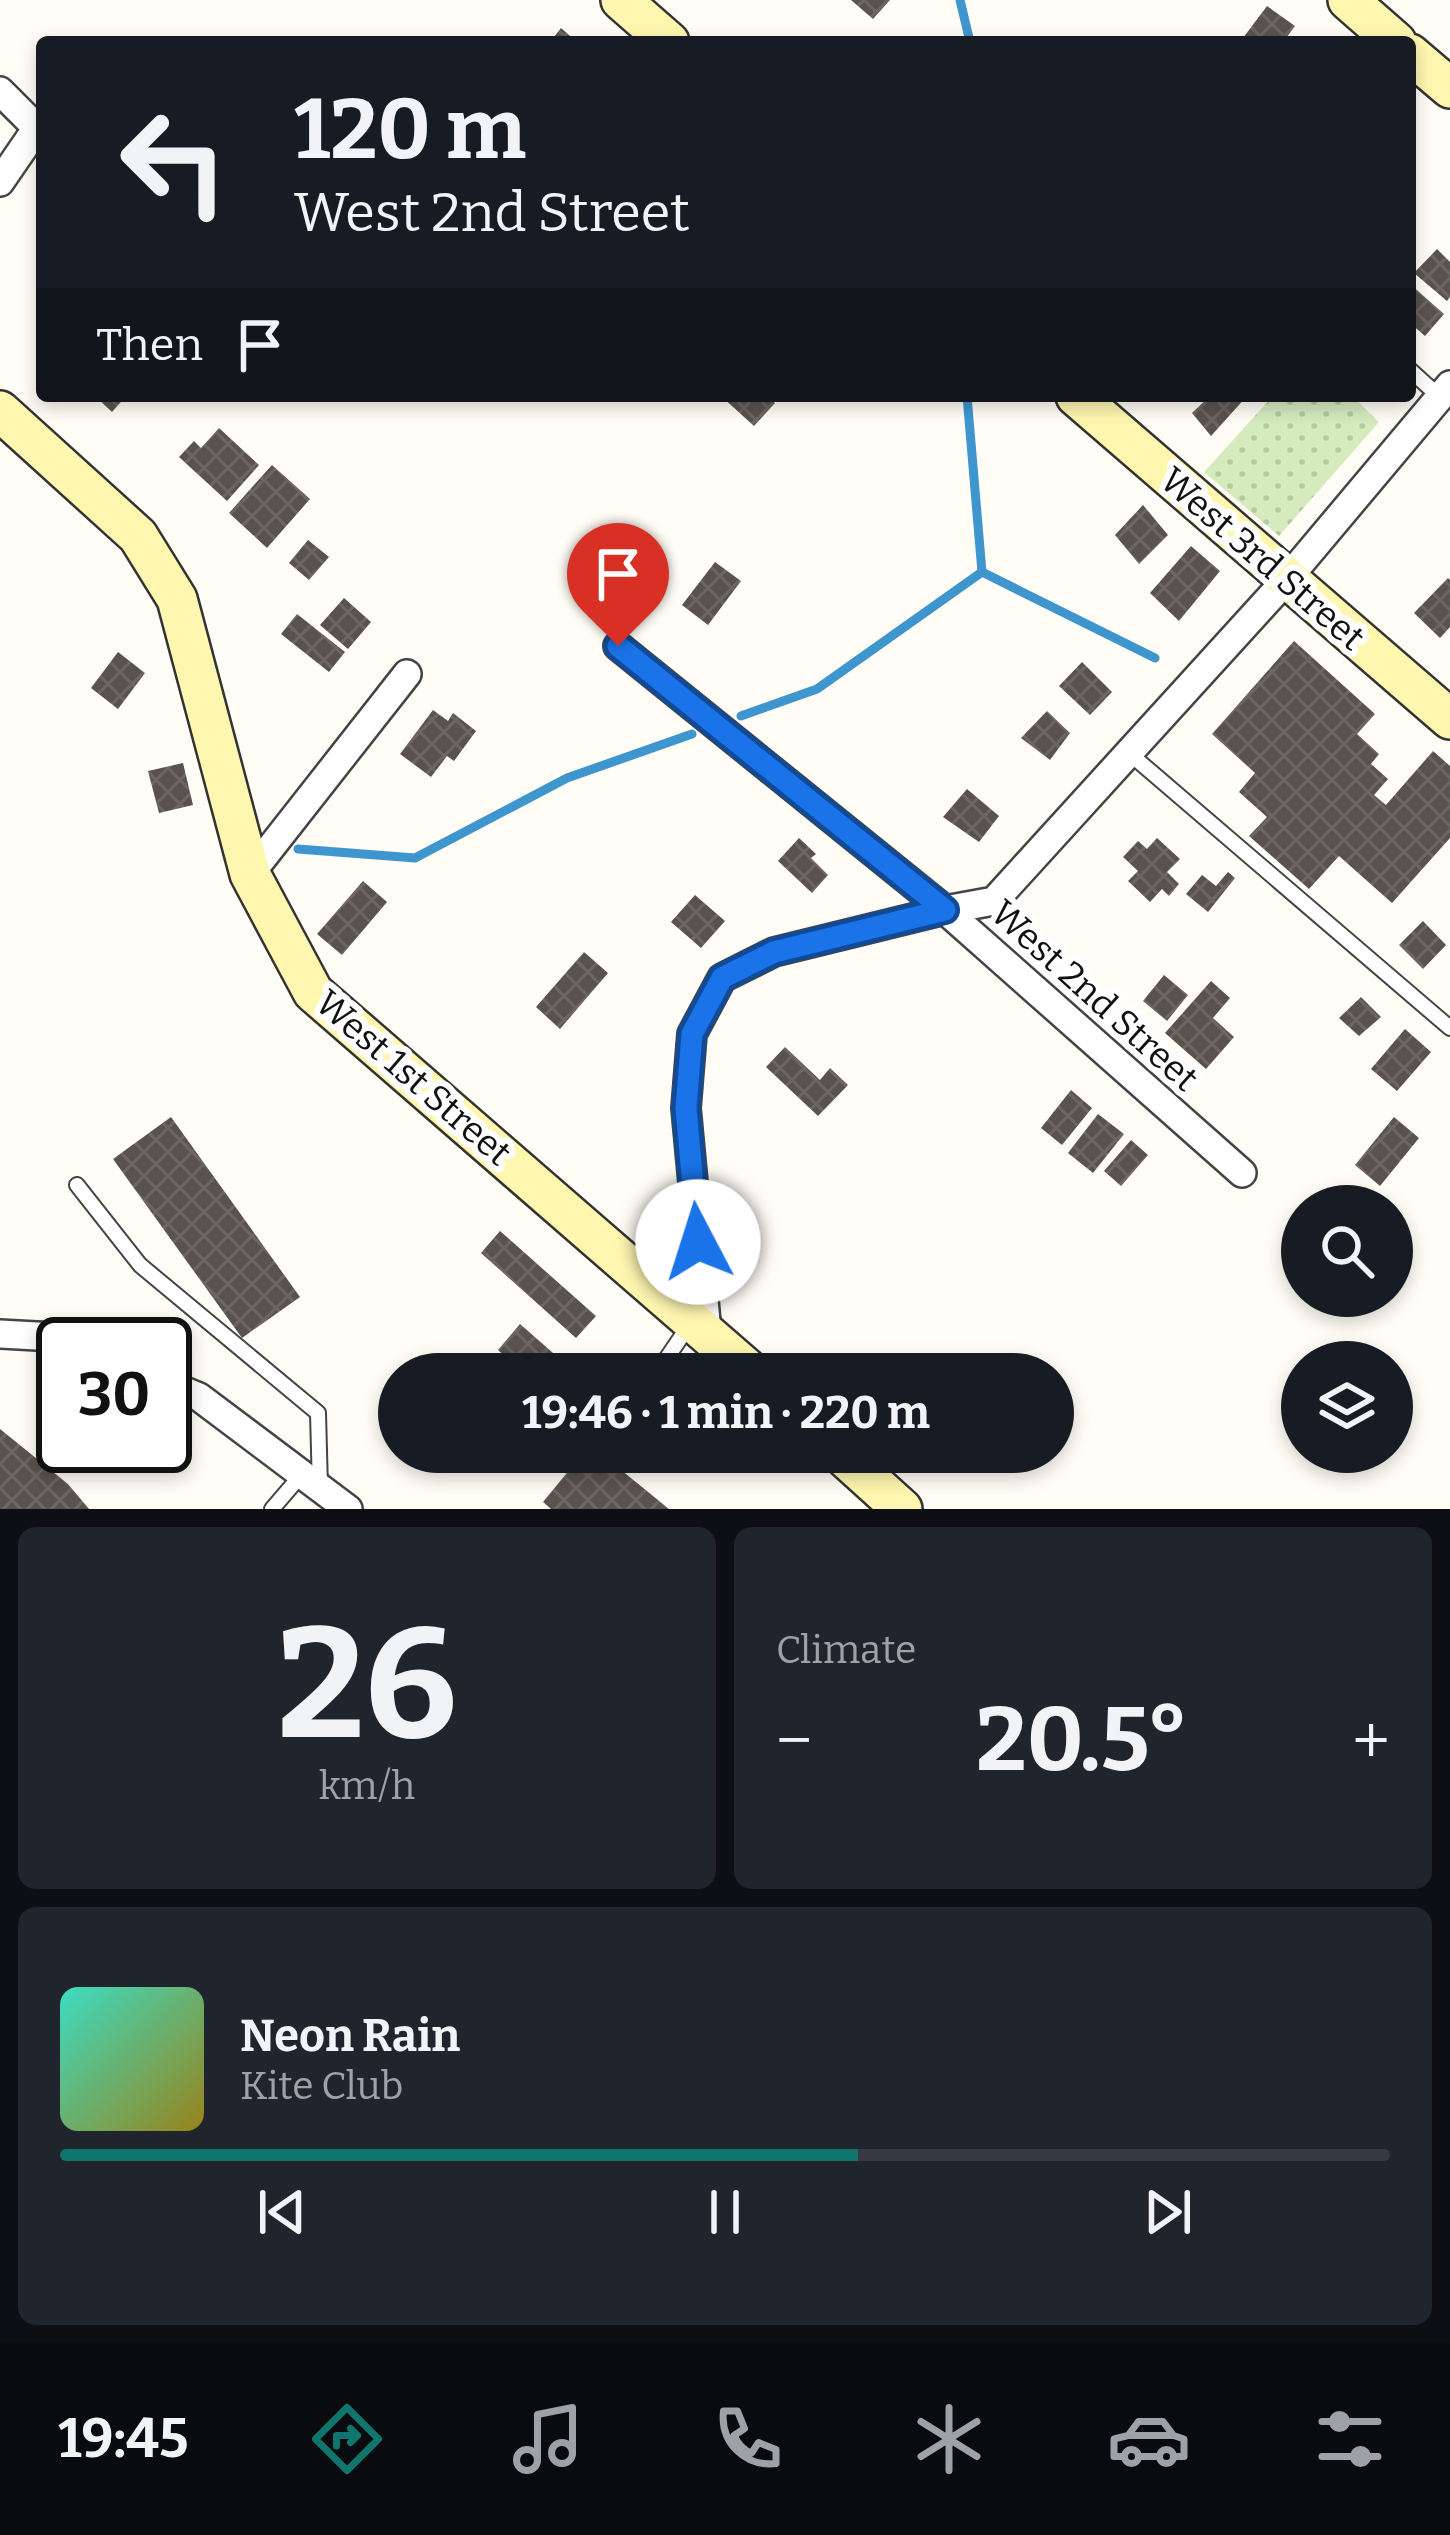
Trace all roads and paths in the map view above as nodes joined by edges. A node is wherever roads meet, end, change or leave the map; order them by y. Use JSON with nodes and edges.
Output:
{"nodes":[{"id":1,"x":621,"y":0,"type":"edge"},
{"id":2,"x":1348,"y":0,"type":"edge"},
{"id":3,"x":662,"y":36,"type":"edge"},
{"id":4,"x":1389,"y":36,"type":"edge"},
{"id":5,"x":1416,"y":59,"type":"edge"},
{"id":6,"x":1450,"y":88,"type":"edge"},
{"id":7,"x":0,"y":91,"type":"edge"},
{"id":8,"x":36,"y":127,"type":"edge"},
{"id":9,"x":36,"y":129,"type":"edge"},
{"id":10,"x":0,"y":182,"type":"edge"},
{"id":11,"x":1416,"y":374,"type":"edge"},
{"id":12,"x":1447,"y":396,"type":"edge"},
{"id":13,"x":1083,"y":402,"type":"edge"},
{"id":14,"x":0,"y":411,"type":"edge"},
{"id":15,"x":1287,"y":579,"type":"junction"},
{"id":16,"x":618,"y":646,"type":"dead end"},
{"id":17,"x":406,"y":674,"type":"dead end"},
{"id":18,"x":1450,"y":719,"type":"edge"},
{"id":19,"x":1129,"y":753,"type":"junction"},
{"id":20,"x":250,"y":874,"type":"junction"},
{"id":21,"x":945,"y":910,"type":"junction"},
{"id":22,"x":1450,"y":1028,"type":"edge"},
{"id":23,"x":1241,"y":1173,"type":"dead end"},
{"id":24,"x":77,"y":1185,"type":"dead end"},
{"id":25,"x":700,"y":1326,"type":"junction"},
{"id":26,"x":0,"y":1334,"type":"edge"},
{"id":27,"x":36,"y":1335,"type":"edge"},
{"id":28,"x":675,"y":1353,"type":"edge"},
{"id":29,"x":730,"y":1353,"type":"edge"},
{"id":30,"x":192,"y":1394,"type":"edge"},
{"id":31,"x":862,"y":1473,"type":"edge"},
{"id":32,"x":311,"y":1481,"type":"junction"},
{"id":33,"x":272,"y":1509,"type":"edge"},
{"id":34,"x":348,"y":1509,"type":"edge"},
{"id":35,"x":902,"y":1509,"type":"edge"}],
"edges":[{"from":1,"to":3,"type":"street"},
{"from":2,"to":4,"type":"street"},
{"from":5,"to":6,"type":"street"},
{"from":7,"to":8,"type":"street"},
{"from":9,"to":10,"type":"street"},
{"from":11,"to":12,"type":"lane"},
{"from":12,"to":15,"type":"street"},
{"from":13,"to":15,"type":"street","name":"West 3rd Street"},
{"from":14,"to":20,"type":"street","name":"West 1st Street"},
{"from":15,"to":18,"type":"street","name":"West 3rd Street"},
{"from":15,"to":19,"type":"street"},
{"from":16,"to":21,"type":"street","name":"West 2nd Street"},
{"from":17,"to":20,"type":"street"},
{"from":19,"to":21,"type":"street"},
{"from":19,"to":22,"type":"lane"},
{"from":20,"to":25,"type":"street","name":"West 1st Street"},
{"from":21,"to":23,"type":"street","name":"West 2nd Street"},
{"from":21,"to":25,"type":"street"},
{"from":24,"to":32,"type":"lane"},
{"from":25,"to":28,"type":"lane"},
{"from":25,"to":29,"type":"street","name":"West 1st Street"},
{"from":26,"to":27,"type":"street"},
{"from":30,"to":32,"type":"street"},
{"from":31,"to":35,"type":"street"},
{"from":32,"to":33,"type":"lane"},
{"from":32,"to":34,"type":"street"}]}
